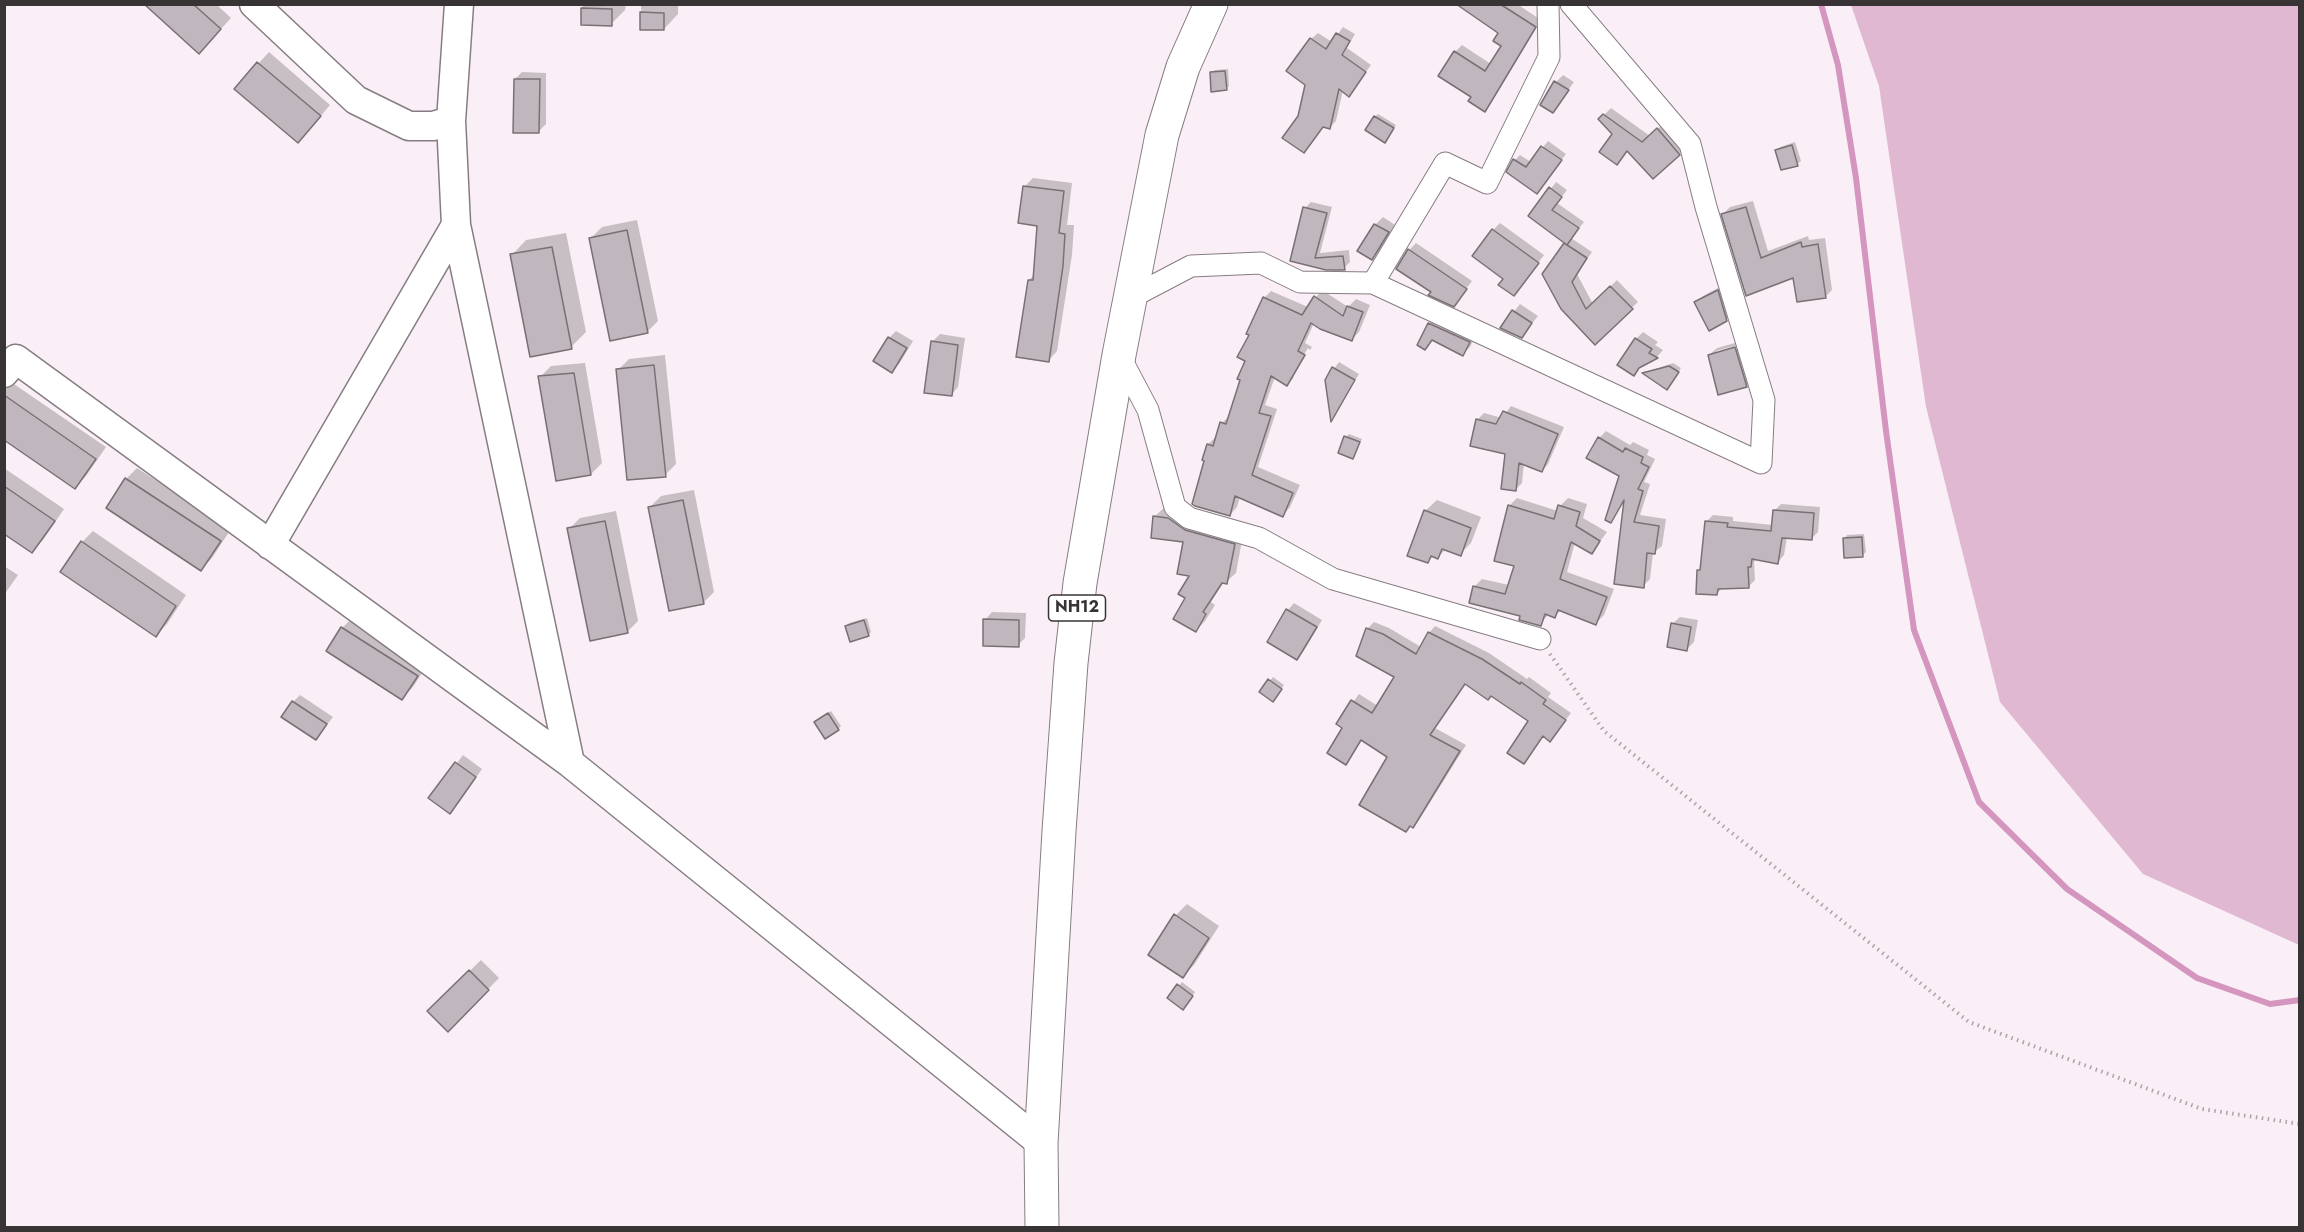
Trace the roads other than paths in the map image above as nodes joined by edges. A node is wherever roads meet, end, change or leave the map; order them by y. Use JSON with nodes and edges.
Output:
{"nodes":[{"id":1,"x":254,"y":4,"type":"edge"},
{"id":2,"x":459,"y":4,"type":"edge"},
{"id":3,"x":1211,"y":4,"type":"edge"},
{"id":4,"x":1548,"y":4,"type":"edge"},
{"id":5,"x":1571,"y":4,"type":"edge"},
{"id":6,"x":451,"y":121,"type":"junction"},
{"id":7,"x":456,"y":225,"type":"junction"},
{"id":8,"x":1373,"y":283,"type":"junction"},
{"id":9,"x":1130,"y":298,"type":"junction"},
{"id":10,"x":1119,"y":355,"type":"junction"},
{"id":11,"x":4,"y":373,"type":"edge"},
{"id":12,"x":270,"y":545,"type":"junction"},
{"id":13,"x":1540,"y":639,"type":"road end"},
{"id":14,"x":570,"y":763,"type":"junction"},
{"id":15,"x":1041,"y":1143,"type":"junction"},
{"id":16,"x":1042,"y":1227,"type":"edge"}],
"edges":[{"from":1,"to":6,"type":"street"},
{"from":2,"to":6,"type":"street"},
{"from":3,"to":9,"type":"highway","number":"NH12"},
{"from":4,"to":8,"type":"street"},
{"from":5,"to":8,"type":"street"},
{"from":6,"to":7,"type":"street"},
{"from":7,"to":12,"type":"street"},
{"from":7,"to":14,"type":"street"},
{"from":8,"to":9,"type":"street"},
{"from":9,"to":10,"type":"highway","number":"NH12"},
{"from":10,"to":13,"type":"street"},
{"from":10,"to":15,"type":"highway","number":"NH12"},
{"from":11,"to":12,"type":"street"},
{"from":12,"to":14,"type":"street"},
{"from":14,"to":15,"type":"street"},
{"from":15,"to":16,"type":"highway","number":"NH12"}]}
